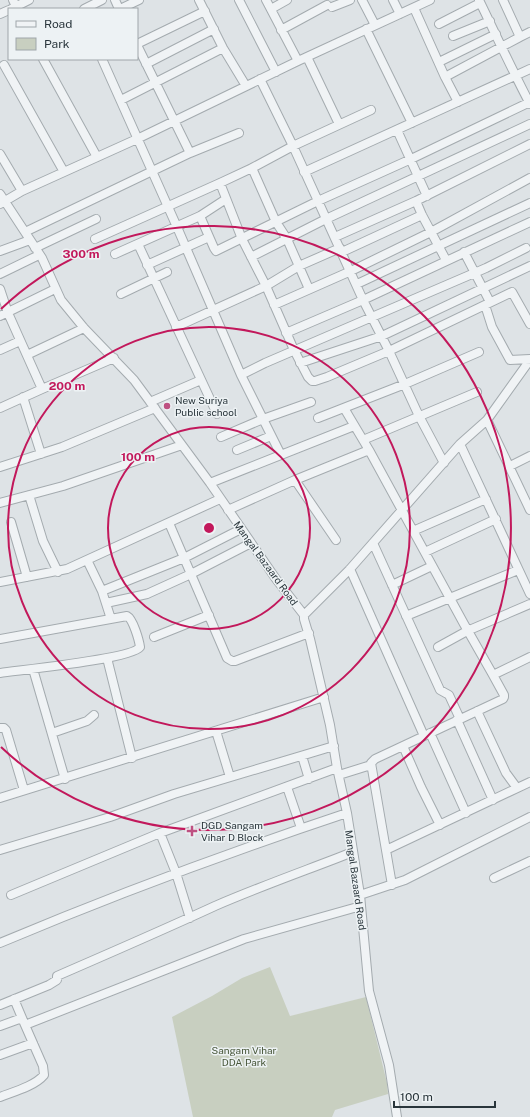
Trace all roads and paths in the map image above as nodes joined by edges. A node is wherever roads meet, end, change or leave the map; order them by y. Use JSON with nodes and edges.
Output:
{"nodes":[{"id":1,"x":29,"y":0,"type":"edge"},
{"id":2,"x":102,"y":0,"type":"edge"},
{"id":3,"x":139,"y":0,"type":"edge"},
{"id":4,"x":199,"y":0,"type":"edge"},
{"id":5,"x":239,"y":0,"type":"edge"},
{"id":6,"x":266,"y":0,"type":"edge"},
{"id":7,"x":287,"y":0,"type":"edge"},
{"id":8,"x":350,"y":0,"type":"edge"},
{"id":9,"x":362,"y":0,"type":"edge"},
{"id":10,"x":393,"y":0,"type":"edge"},
{"id":11,"x":428,"y":0,"type":"edge"},
{"id":12,"x":503,"y":0,"type":"edge"},
{"id":13,"x":480,"y":1,"type":"edge"},
{"id":14,"x":13,"y":7,"type":"edge"},
{"id":15,"x":86,"y":8,"type":"edge"},
{"id":16,"x":122,"y":8,"type":"edge"},
{"id":17,"x":414,"y":8,"type":"junction"},
{"id":18,"x":271,"y":9,"type":"junction"},
{"id":19,"x":205,"y":11,"type":"junction"},
{"id":20,"x":400,"y":14,"type":"junction"},
{"id":21,"x":490,"y":21,"type":"junction"},
{"id":22,"x":439,"y":24,"type":"dead end"},
{"id":23,"x":375,"y":25,"type":"junction"},
{"id":24,"x":214,"y":29,"type":"junction"},
{"id":25,"x":366,"y":29,"type":"junction"},
{"id":26,"x":281,"y":30,"type":"junction"},
{"id":27,"x":530,"y":32,"type":"edge"},
{"id":28,"x":496,"y":34,"type":"junction"},
{"id":29,"x":453,"y":36,"type":"dead end"},
{"id":30,"x":520,"y":37,"type":"junction"},
{"id":31,"x":138,"y":44,"type":"edge"},
{"id":32,"x":138,"y":47,"type":"edge"},
{"id":33,"x":502,"y":47,"type":"junction"},
{"id":34,"x":223,"y":48,"type":"junction"},
{"id":35,"x":307,"y":57,"type":"junction"},
{"id":36,"x":44,"y":60,"type":"edge"},
{"id":37,"x":102,"y":60,"type":"edge"},
{"id":38,"x":298,"y":61,"type":"junction"},
{"id":39,"x":439,"y":62,"type":"junction"},
{"id":40,"x":146,"y":64,"type":"junction"},
{"id":41,"x":4,"y":65,"type":"dead end"},
{"id":42,"x":530,"y":69,"type":"edge"},
{"id":43,"x":276,"y":72,"type":"junction"},
{"id":44,"x":515,"y":76,"type":"junction"},
{"id":45,"x":445,"y":77,"type":"junction"},
{"id":46,"x":260,"y":79,"type":"junction"},
{"id":47,"x":155,"y":82,"type":"junction"},
{"id":48,"x":246,"y":86,"type":"junction"},
{"id":49,"x":121,"y":100,"type":"junction"},
{"id":50,"x":458,"y":102,"type":"junction"},
{"id":51,"x":530,"y":103,"type":"edge"},
{"id":52,"x":370,"y":110,"type":"dead end"},
{"id":53,"x":174,"y":120,"type":"junction"},
{"id":54,"x":412,"y":123,"type":"junction"},
{"id":55,"x":339,"y":124,"type":"junction"},
{"id":56,"x":530,"y":124,"type":"edge"},
{"id":57,"x":397,"y":130,"type":"junction"},
{"id":58,"x":239,"y":132,"type":"dead end"},
{"id":59,"x":138,"y":139,"type":"junction"},
{"id":60,"x":530,"y":144,"type":"edge"},
{"id":61,"x":293,"y":146,"type":"junction"},
{"id":62,"x":190,"y":153,"type":"junction"},
{"id":63,"x":0,"y":154,"type":"edge"},
{"id":64,"x":98,"y":157,"type":"junction"},
{"id":65,"x":410,"y":160,"type":"junction"},
{"id":66,"x":252,"y":168,"type":"junction"},
{"id":67,"x":152,"y":171,"type":"junction"},
{"id":68,"x":64,"y":172,"type":"junction"},
{"id":69,"x":304,"y":172,"type":"junction"},
{"id":70,"x":417,"y":178,"type":"junction"},
{"id":71,"x":530,"y":178,"type":"edge"},
{"id":72,"x":220,"y":184,"type":"junction"},
{"id":73,"x":22,"y":191,"type":"junction"},
{"id":74,"x":427,"y":196,"type":"junction"},
{"id":75,"x":226,"y":199,"type":"junction"},
{"id":76,"x":2,"y":200,"type":"edge"},
{"id":77,"x":318,"y":201,"type":"junction"},
{"id":78,"x":416,"y":201,"type":"junction"},
{"id":79,"x":530,"y":203,"type":"edge"},
{"id":80,"x":168,"y":206,"type":"junction"},
{"id":81,"x":422,"y":215,"type":"junction"},
{"id":82,"x":200,"y":216,"type":"junction"},
{"id":83,"x":96,"y":219,"type":"dead end"},
{"id":84,"x":326,"y":219,"type":"junction"},
{"id":85,"x":276,"y":222,"type":"junction"},
{"id":86,"x":530,"y":222,"type":"edge"},
{"id":87,"x":177,"y":226,"type":"junction"},
{"id":88,"x":25,"y":232,"type":"junction"},
{"id":89,"x":431,"y":232,"type":"junction"},
{"id":90,"x":209,"y":237,"type":"junction"},
{"id":91,"x":335,"y":237,"type":"junction"},
{"id":92,"x":95,"y":239,"type":"dead end"},
{"id":93,"x":242,"y":239,"type":"junction"},
{"id":94,"x":287,"y":239,"type":"junction"},
{"id":95,"x":30,"y":240,"type":"junction"},
{"id":96,"x":138,"y":244,"type":"junction"},
{"id":97,"x":438,"y":246,"type":"junction"},
{"id":98,"x":186,"y":248,"type":"junction"},
{"id":99,"x":526,"y":248,"type":"dead end"},
{"id":100,"x":341,"y":250,"type":"junction"},
{"id":101,"x":0,"y":251,"type":"edge"},
{"id":102,"x":37,"y":251,"type":"junction"},
{"id":103,"x":464,"y":252,"type":"junction"},
{"id":104,"x":115,"y":254,"type":"dead end"},
{"id":105,"x":251,"y":257,"type":"junction"},
{"id":106,"x":446,"y":260,"type":"junction"},
{"id":107,"x":147,"y":265,"type":"junction"},
{"id":108,"x":299,"y":266,"type":"junction"},
{"id":109,"x":530,"y":266,"type":"edge"},
{"id":110,"x":351,"y":271,"type":"junction"},
{"id":111,"x":167,"y":272,"type":"dead end"},
{"id":112,"x":475,"y":273,"type":"junction"},
{"id":113,"x":0,"y":274,"type":"edge"},
{"id":114,"x":153,"y":278,"type":"junction"},
{"id":115,"x":357,"y":284,"type":"junction"},
{"id":116,"x":266,"y":286,"type":"junction"},
{"id":117,"x":483,"y":288,"type":"junction"},
{"id":118,"x":0,"y":289,"type":"edge"},
{"id":119,"x":55,"y":289,"type":"junction"},
{"id":120,"x":309,"y":289,"type":"junction"},
{"id":121,"x":121,"y":294,"type":"dead end"},
{"id":122,"x":363,"y":300,"type":"junction"},
{"id":123,"x":488,"y":303,"type":"junction"},
{"id":124,"x":274,"y":305,"type":"junction"},
{"id":125,"x":213,"y":310,"type":"junction"},
{"id":126,"x":8,"y":313,"type":"junction"},
{"id":127,"x":0,"y":316,"type":"edge"},
{"id":128,"x":373,"y":317,"type":"junction"},
{"id":129,"x":530,"y":324,"type":"edge"},
{"id":130,"x":176,"y":327,"type":"junction"},
{"id":131,"x":84,"y":328,"type":"junction"},
{"id":132,"x":286,"y":333,"type":"junction"},
{"id":133,"x":382,"y":336,"type":"junction"},
{"id":134,"x":20,"y":341,"type":"junction"},
{"id":135,"x":0,"y":350,"type":"edge"},
{"id":136,"x":294,"y":350,"type":"junction"},
{"id":137,"x":389,"y":351,"type":"junction"},
{"id":138,"x":479,"y":352,"type":"dead end"},
{"id":139,"x":27,"y":355,"type":"junction"},
{"id":140,"x":114,"y":358,"type":"junction"},
{"id":141,"x":530,"y":359,"type":"edge"},
{"id":142,"x":300,"y":363,"type":"junction"},
{"id":143,"x":241,"y":375,"type":"junction"},
{"id":144,"x":201,"y":380,"type":"junction"},
{"id":145,"x":405,"y":384,"type":"junction"},
{"id":146,"x":42,"y":388,"type":"junction"},
{"id":147,"x":477,"y":392,"type":"dead end"},
{"id":148,"x":23,"y":397,"type":"junction"},
{"id":149,"x":311,"y":402,"type":"dead end"},
{"id":150,"x":152,"y":405,"type":"junction"},
{"id":151,"x":0,"y":408,"type":"edge"},
{"id":152,"x":344,"y":408,"type":"junction"},
{"id":153,"x":217,"y":414,"type":"dead end"},
{"id":154,"x":419,"y":416,"type":"junction"},
{"id":155,"x":318,"y":418,"type":"dead end"},
{"id":156,"x":263,"y":419,"type":"junction"},
{"id":157,"x":487,"y":420,"type":"junction"},
{"id":158,"x":354,"y":426,"type":"junction"},
{"id":159,"x":271,"y":436,"type":"junction"},
{"id":160,"x":221,"y":437,"type":"dead end"},
{"id":161,"x":363,"y":440,"type":"junction"},
{"id":162,"x":460,"y":444,"type":"junction"},
{"id":163,"x":182,"y":445,"type":"junction"},
{"id":164,"x":237,"y":450,"type":"dead end"},
{"id":165,"x":369,"y":450,"type":"junction"},
{"id":166,"x":41,"y":454,"type":"junction"},
{"id":167,"x":281,"y":455,"type":"junction"},
{"id":168,"x":530,"y":456,"type":"edge"},
{"id":169,"x":444,"y":463,"type":"junction"},
{"id":170,"x":510,"y":466,"type":"junction"},
{"id":171,"x":0,"y":467,"type":"edge"},
{"id":172,"x":296,"y":480,"type":"junction"},
{"id":173,"x":210,"y":483,"type":"junction"},
{"id":174,"x":29,"y":495,"type":"junction"},
{"id":175,"x":486,"y":499,"type":"junction"},
{"id":176,"x":220,"y":500,"type":"junction"},
{"id":177,"x":0,"y":503,"type":"edge"},
{"id":178,"x":228,"y":510,"type":"junction"},
{"id":179,"x":402,"y":510,"type":"junction"},
{"id":180,"x":530,"y":510,"type":"edge"},
{"id":181,"x":496,"y":519,"type":"junction"},
{"id":182,"x":11,"y":522,"type":"dead end"},
{"id":183,"x":169,"y":523,"type":"junction"},
{"id":184,"x":241,"y":529,"type":"junction"},
{"id":185,"x":413,"y":531,"type":"junction"},
{"id":186,"x":336,"y":540,"type":"dead end"},
{"id":187,"x":251,"y":543,"type":"junction"},
{"id":188,"x":373,"y":543,"type":"junction"},
{"id":189,"x":425,"y":552,"type":"junction"},
{"id":190,"x":184,"y":558,"type":"junction"},
{"id":191,"x":87,"y":560,"type":"junction"},
{"id":192,"x":432,"y":566,"type":"junction"},
{"id":193,"x":350,"y":569,"type":"junction"},
{"id":194,"x":518,"y":570,"type":"junction"},
{"id":195,"x":58,"y":572,"type":"junction"},
{"id":196,"x":191,"y":574,"type":"junction"},
{"id":197,"x":26,"y":577,"type":"junction"},
{"id":198,"x":0,"y":582,"type":"edge"},
{"id":199,"x":392,"y":585,"type":"junction"},
{"id":200,"x":102,"y":591,"type":"junction"},
{"id":201,"x":530,"y":594,"type":"edge"},
{"id":202,"x":450,"y":598,"type":"junction"},
{"id":203,"x":106,"y":603,"type":"junction"},
{"id":204,"x":530,"y":604,"type":"edge"},
{"id":205,"x":209,"y":615,"type":"junction"},
{"id":206,"x":304,"y":615,"type":"junction"},
{"id":207,"x":406,"y":616,"type":"junction"},
{"id":208,"x":111,"y":619,"type":"junction"},
{"id":209,"x":467,"y":631,"type":"junction"},
{"id":210,"x":309,"y":633,"type":"junction"},
{"id":211,"x":154,"y":637,"type":"dead end"},
{"id":212,"x":0,"y":639,"type":"edge"},
{"id":213,"x":438,"y":646,"type":"dead end"},
{"id":214,"x":530,"y":657,"type":"edge"},
{"id":215,"x":107,"y":658,"type":"junction"},
{"id":216,"x":33,"y":669,"type":"junction"},
{"id":217,"x":0,"y":673,"type":"edge"},
{"id":218,"x":493,"y":675,"type":"junction"},
{"id":219,"x":324,"y":697,"type":"junction"},
{"id":220,"x":477,"y":711,"type":"junction"},
{"id":221,"x":94,"y":715,"type":"dead end"},
{"id":222,"x":459,"y":720,"type":"junction"},
{"id":223,"x":0,"y":728,"type":"edge"},
{"id":224,"x":216,"y":731,"type":"junction"},
{"id":225,"x":52,"y":734,"type":"junction"},
{"id":226,"x":427,"y":734,"type":"junction"},
{"id":227,"x":334,"y":746,"type":"junction"},
{"id":228,"x":403,"y":746,"type":"junction"},
{"id":229,"x":302,"y":756,"type":"junction"},
{"id":230,"x":132,"y":758,"type":"junction"},
{"id":231,"x":371,"y":765,"type":"junction"},
{"id":232,"x":338,"y":771,"type":"junction"},
{"id":233,"x":230,"y":777,"type":"junction"},
{"id":234,"x":65,"y":779,"type":"junction"},
{"id":235,"x":309,"y":779,"type":"junction"},
{"id":236,"x":530,"y":782,"type":"edge"},
{"id":237,"x":287,"y":787,"type":"junction"},
{"id":238,"x":517,"y":788,"type":"junction"},
{"id":239,"x":24,"y":790,"type":"junction"},
{"id":240,"x":0,"y":798,"type":"edge"},
{"id":241,"x":493,"y":800,"type":"junction"},
{"id":242,"x":347,"y":813,"type":"junction"},
{"id":243,"x":466,"y":813,"type":"junction"},
{"id":244,"x":530,"y":817,"type":"edge"},
{"id":245,"x":440,"y":825,"type":"junction"},
{"id":246,"x":301,"y":828,"type":"junction"},
{"id":247,"x":160,"y":832,"type":"junction"},
{"id":248,"x":0,"y":850,"type":"edge"},
{"id":249,"x":386,"y":850,"type":"junction"},
{"id":250,"x":353,"y":852,"type":"junction"},
{"id":251,"x":530,"y":861,"type":"edge"},
{"id":252,"x":176,"y":873,"type":"junction"},
{"id":253,"x":494,"y":878,"type":"dead end"},
{"id":254,"x":392,"y":885,"type":"junction"},
{"id":255,"x":11,"y":895,"type":"dead end"},
{"id":256,"x":360,"y":895,"type":"junction"},
{"id":257,"x":361,"y":906,"type":"junction"},
{"id":258,"x":190,"y":918,"type":"junction"},
{"id":259,"x":0,"y":943,"type":"edge"},
{"id":260,"x":14,"y":999,"type":"junction"},
{"id":261,"x":0,"y":1005,"type":"edge"},
{"id":262,"x":24,"y":1021,"type":"junction"},
{"id":263,"x":0,"y":1026,"type":"edge"},
{"id":264,"x":33,"y":1043,"type":"junction"},
{"id":265,"x":0,"y":1055,"type":"edge"},
{"id":266,"x":0,"y":1097,"type":"edge"},
{"id":267,"x":395,"y":1117,"type":"edge"}],
"edges":[{"from":1,"to":14,"type":"street"},
{"from":2,"to":15,"type":"street"},
{"from":3,"to":16,"type":"street"},
{"from":4,"to":19,"type":"street"},
{"from":5,"to":43,"type":"street"},
{"from":6,"to":18,"type":"street"},
{"from":7,"to":18,"type":"street"},
{"from":8,"to":26,"type":"street"},
{"from":9,"to":23,"type":"street"},
{"from":10,"to":20,"type":"street"},
{"from":11,"to":17,"type":"street"},
{"from":12,"to":30,"type":"street"},
{"from":13,"to":21,"type":"street"},
{"from":13,"to":22,"type":"street"},
{"from":17,"to":20,"type":"street"},
{"from":17,"to":39,"type":"street"},
{"from":18,"to":26,"type":"street"},
{"from":19,"to":24,"type":"street"},
{"from":19,"to":31,"type":"street"},
{"from":20,"to":23,"type":"street"},
{"from":21,"to":28,"type":"street"},
{"from":21,"to":29,"type":"street"},
{"from":23,"to":25,"type":"street"},
{"from":24,"to":34,"type":"street"},
{"from":24,"to":40,"type":"street"},
{"from":25,"to":35,"type":"street"},
{"from":25,"to":54,"type":"street"},
{"from":26,"to":38,"type":"street"},
{"from":27,"to":30,"type":"street"},
{"from":28,"to":33,"type":"street"},
{"from":28,"to":39,"type":"street"},
{"from":30,"to":33,"type":"street"},
{"from":32,"to":40,"type":"street"},
{"from":33,"to":44,"type":"street"},
{"from":33,"to":45,"type":"street"},
{"from":34,"to":47,"type":"street"},
{"from":34,"to":48,"type":"street"},
{"from":35,"to":38,"type":"street"},
{"from":35,"to":55,"type":"street"},
{"from":36,"to":64,"type":"street"},
{"from":37,"to":49,"type":"street"},
{"from":38,"to":43,"type":"street"},
{"from":39,"to":45,"type":"street"},
{"from":40,"to":47,"type":"street"},
{"from":41,"to":68,"type":"street"},
{"from":42,"to":44,"type":"street"},
{"from":43,"to":46,"type":"street"},
{"from":44,"to":50,"type":"street"},
{"from":44,"to":51,"type":"street"},
{"from":45,"to":50,"type":"street"},
{"from":46,"to":48,"type":"street"},
{"from":46,"to":61,"type":"street"},
{"from":47,"to":49,"type":"street"},
{"from":47,"to":53,"type":"street"},
{"from":48,"to":53,"type":"street"},
{"from":49,"to":59,"type":"street"},
{"from":50,"to":54,"type":"street"},
{"from":51,"to":65,"type":"street"},
{"from":52,"to":55,"type":"street"},
{"from":53,"to":59,"type":"street"},
{"from":53,"to":62,"type":"street"},
{"from":54,"to":57,"type":"street"},
{"from":55,"to":61,"type":"street"},
{"from":56,"to":70,"type":"street"},
{"from":57,"to":65,"type":"street"},
{"from":57,"to":69,"type":"street"},
{"from":58,"to":62,"type":"street"},
{"from":59,"to":64,"type":"street"},
{"from":59,"to":67,"type":"street"},
{"from":60,"to":74,"type":"street"},
{"from":61,"to":66,"type":"street"},
{"from":61,"to":69,"type":"street"},
{"from":62,"to":67,"type":"street"},
{"from":63,"to":73,"type":"street"},
{"from":64,"to":68,"type":"street"},
{"from":65,"to":70,"type":"street"},
{"from":65,"to":77,"type":"street"},
{"from":66,"to":72,"type":"street"},
{"from":66,"to":85,"type":"street"},
{"from":67,"to":80,"type":"street"},
{"from":67,"to":88,"type":"street"},
{"from":68,"to":73,"type":"street"},
{"from":69,"to":77,"type":"street"},
{"from":70,"to":74,"type":"street"},
{"from":70,"to":84,"type":"street"},
{"from":71,"to":89,"type":"street"},
{"from":72,"to":75,"type":"street"},
{"from":72,"to":80,"type":"street"},
{"from":73,"to":76,"type":"street"},
{"from":74,"to":78,"type":"street"},
{"from":75,"to":82,"type":"street"},
{"from":75,"to":93,"type":"street"},
{"from":76,"to":88,"type":"street","name":"Mangal Bazaard Road"},
{"from":77,"to":84,"type":"street"},
{"from":77,"to":85,"type":"street"},
{"from":78,"to":81,"type":"street"},
{"from":78,"to":91,"type":"street"},
{"from":79,"to":97,"type":"street"},
{"from":80,"to":87,"type":"street"},
{"from":80,"to":92,"type":"street"},
{"from":81,"to":89,"type":"street"},
{"from":81,"to":100,"type":"street"},
{"from":82,"to":87,"type":"street"},
{"from":82,"to":90,"type":"street"},
{"from":83,"to":102,"type":"street"},
{"from":84,"to":91,"type":"street"},
{"from":84,"to":94,"type":"street"},
{"from":85,"to":93,"type":"street"},
{"from":85,"to":94,"type":"street"},
{"from":86,"to":103,"type":"street"},
{"from":87,"to":96,"type":"street"},
{"from":87,"to":98,"type":"street"},
{"from":88,"to":95,"type":"street","name":"Mangal Bazaard Road"},
{"from":89,"to":97,"type":"street"},
{"from":89,"to":110,"type":"street"},
{"from":90,"to":93,"type":"street"},
{"from":90,"to":98,"type":"street"},
{"from":91,"to":100,"type":"street"},
{"from":93,"to":105,"type":"street"},
{"from":94,"to":105,"type":"street"},
{"from":94,"to":108,"type":"street"},
{"from":95,"to":101,"type":"street"},
{"from":95,"to":102,"type":"street","name":"Mangal Bazaard Road"},
{"from":96,"to":104,"type":"street"},
{"from":96,"to":107,"type":"street"},
{"from":97,"to":106,"type":"street"},
{"from":97,"to":115,"type":"street"},
{"from":98,"to":107,"type":"street"},
{"from":98,"to":125,"type":"street"},
{"from":99,"to":112,"type":"street"},
{"from":100,"to":108,"type":"street"},
{"from":100,"to":110,"type":"street"},
{"from":102,"to":113,"type":"street"},
{"from":102,"to":119,"type":"street","name":"Mangal Bazaard Road"},
{"from":103,"to":106,"type":"street"},
{"from":103,"to":112,"type":"street"},
{"from":105,"to":116,"type":"street"},
{"from":106,"to":122,"type":"street"},
{"from":107,"to":114,"type":"street"},
{"from":108,"to":116,"type":"street"},
{"from":108,"to":120,"type":"street"},
{"from":109,"to":117,"type":"street"},
{"from":110,"to":115,"type":"street"},
{"from":110,"to":120,"type":"street"},
{"from":111,"to":114,"type":"street"},
{"from":112,"to":117,"type":"street"},
{"from":112,"to":128,"type":"street"},
{"from":114,"to":121,"type":"street"},
{"from":114,"to":130,"type":"street"},
{"from":115,"to":122,"type":"street"},
{"from":116,"to":124,"type":"street"},
{"from":116,"to":125,"type":"street"},
{"from":117,"to":123,"type":"street"},
{"from":117,"to":133,"type":"street"},
{"from":118,"to":126,"type":"street"},
{"from":119,"to":126,"type":"street"},
{"from":119,"to":131,"type":"street","name":"Mangal Bazaard Road"},
{"from":120,"to":124,"type":"street"},
{"from":122,"to":128,"type":"street"},
{"from":122,"to":132,"type":"street"},
{"from":123,"to":129,"type":"street"},
{"from":123,"to":137,"type":"street"},
{"from":123,"to":141,"type":"street"},
{"from":124,"to":132,"type":"street"},
{"from":125,"to":130,"type":"street"},
{"from":125,"to":143,"type":"street"},
{"from":126,"to":127,"type":"street"},
{"from":126,"to":134,"type":"street"},
{"from":128,"to":133,"type":"street"},
{"from":128,"to":136,"type":"street"},
{"from":130,"to":144,"type":"street"},
{"from":131,"to":139,"type":"street"},
{"from":131,"to":140,"type":"street","name":"Mangal Bazaard Road"},
{"from":132,"to":136,"type":"street"},
{"from":133,"to":137,"type":"street"},
{"from":133,"to":142,"type":"street"},
{"from":134,"to":135,"type":"street"},
{"from":134,"to":139,"type":"street"},
{"from":136,"to":142,"type":"street"},
{"from":136,"to":143,"type":"street"},
{"from":137,"to":142,"type":"street"},
{"from":137,"to":145,"type":"street"},
{"from":138,"to":145,"type":"street"},
{"from":139,"to":146,"type":"street"},
{"from":140,"to":146,"type":"street"},
{"from":140,"to":150,"type":"street","name":"Mangal Bazaard Road"},
{"from":141,"to":157,"type":"street"},
{"from":143,"to":156,"type":"street"},
{"from":144,"to":150,"type":"street"},
{"from":144,"to":153,"type":"street"},
{"from":145,"to":152,"type":"street"},
{"from":145,"to":154,"type":"street"},
{"from":146,"to":148,"type":"street"},
{"from":147,"to":154,"type":"street"},
{"from":148,"to":151,"type":"street"},
{"from":148,"to":166,"type":"street"},
{"from":149,"to":156,"type":"street"},
{"from":150,"to":163,"type":"street","name":"Mangal Bazaard Road"},
{"from":150,"to":166,"type":"street"},
{"from":152,"to":155,"type":"street"},
{"from":152,"to":158,"type":"street"},
{"from":154,"to":161,"type":"street"},
{"from":154,"to":169,"type":"street"},
{"from":156,"to":159,"type":"street"},
{"from":156,"to":160,"type":"street"},
{"from":157,"to":162,"type":"street"},
{"from":157,"to":170,"type":"street"},
{"from":158,"to":161,"type":"street"},
{"from":158,"to":167,"type":"street"},
{"from":159,"to":164,"type":"street"},
{"from":159,"to":167,"type":"street"},
{"from":161,"to":165,"type":"street"},
{"from":162,"to":169,"type":"street"},
{"from":162,"to":175,"type":"street"},
{"from":163,"to":173,"type":"street","name":"Mangal Bazaard Road"},
{"from":163,"to":174,"type":"street"},
{"from":165,"to":172,"type":"street"},
{"from":165,"to":179,"type":"street"},
{"from":166,"to":171,"type":"street"},
{"from":167,"to":173,"type":"street"},
{"from":168,"to":170,"type":"street"},
{"from":169,"to":179,"type":"street"},
{"from":170,"to":180,"type":"street"},
{"from":172,"to":178,"type":"street"},
{"from":172,"to":186,"type":"street"},
{"from":173,"to":176,"type":"street","name":"Mangal Bazaard Road"},
{"from":174,"to":177,"type":"street"},
{"from":174,"to":195,"type":"street"},
{"from":175,"to":181,"type":"street"},
{"from":175,"to":185,"type":"street"},
{"from":176,"to":178,"type":"street","name":"Mangal Bazaard Road"},
{"from":176,"to":183,"type":"street"},
{"from":178,"to":184,"type":"street","name":"Mangal Bazaard Road"},
{"from":179,"to":185,"type":"street"},
{"from":179,"to":188,"type":"street"},
{"from":181,"to":189,"type":"street"},
{"from":181,"to":194,"type":"street"},
{"from":182,"to":197,"type":"street"},
{"from":183,"to":190,"type":"street"},
{"from":183,"to":191,"type":"street"},
{"from":184,"to":187,"type":"street","name":"Mangal Bazaard Road"},
{"from":184,"to":190,"type":"street"},
{"from":185,"to":189,"type":"street"},
{"from":187,"to":196,"type":"street"},
{"from":187,"to":206,"type":"street","name":"Mangal Bazaard Road"},
{"from":188,"to":193,"type":"street"},
{"from":188,"to":199,"type":"street"},
{"from":189,"to":192,"type":"street"},
{"from":190,"to":196,"type":"street"},
{"from":190,"to":200,"type":"street"},
{"from":191,"to":195,"type":"street"},
{"from":191,"to":200,"type":"street"},
{"from":192,"to":199,"type":"street"},
{"from":192,"to":202,"type":"street"},
{"from":193,"to":206,"type":"street"},
{"from":193,"to":226,"type":"street"},
{"from":194,"to":201,"type":"street"},
{"from":194,"to":202,"type":"street"},
{"from":195,"to":197,"type":"street"},
{"from":196,"to":203,"type":"street"},
{"from":196,"to":205,"type":"street"},
{"from":197,"to":198,"type":"street"},
{"from":199,"to":207,"type":"street"},
{"from":200,"to":203,"type":"street"},
{"from":202,"to":207,"type":"street"},
{"from":202,"to":209,"type":"street"},
{"from":203,"to":208,"type":"street"},
{"from":204,"to":209,"type":"street"},
{"from":205,"to":210,"type":"street"},
{"from":205,"to":211,"type":"street"},
{"from":206,"to":210,"type":"street","name":"Mangal Bazaard Road"},
{"from":207,"to":222,"type":"street"},
{"from":208,"to":212,"type":"street"},
{"from":208,"to":215,"type":"street"},
{"from":209,"to":213,"type":"street"},
{"from":209,"to":218,"type":"street"},
{"from":210,"to":219,"type":"street","name":"Mangal Bazaard Road"},
{"from":214,"to":218,"type":"street"},
{"from":215,"to":216,"type":"street"},
{"from":215,"to":230,"type":"street"},
{"from":216,"to":217,"type":"street"},
{"from":216,"to":225,"type":"street"},
{"from":218,"to":220,"type":"street"},
{"from":219,"to":224,"type":"street"},
{"from":219,"to":227,"type":"street","name":"Mangal Bazaard Road"},
{"from":220,"to":222,"type":"street"},
{"from":220,"to":238,"type":"street"},
{"from":221,"to":225,"type":"street"},
{"from":222,"to":226,"type":"street"},
{"from":222,"to":241,"type":"street"},
{"from":223,"to":239,"type":"street"},
{"from":224,"to":230,"type":"street"},
{"from":224,"to":233,"type":"street"},
{"from":225,"to":234,"type":"street"},
{"from":226,"to":228,"type":"street"},
{"from":226,"to":243,"type":"street"},
{"from":227,"to":229,"type":"street"},
{"from":227,"to":232,"type":"street","name":"Mangal Bazaard Road"},
{"from":228,"to":231,"type":"street"},
{"from":228,"to":245,"type":"street"},
{"from":229,"to":233,"type":"street"},
{"from":229,"to":235,"type":"street"},
{"from":230,"to":234,"type":"street"},
{"from":231,"to":232,"type":"street"},
{"from":231,"to":249,"type":"street"},
{"from":232,"to":235,"type":"street"},
{"from":232,"to":242,"type":"street","name":"Mangal Bazaard Road"},
{"from":233,"to":248,"type":"street"},
{"from":234,"to":239,"type":"street"},
{"from":235,"to":237,"type":"street"},
{"from":236,"to":238,"type":"street"},
{"from":237,"to":246,"type":"street"},
{"from":237,"to":247,"type":"street"},
{"from":238,"to":241,"type":"street"},
{"from":239,"to":240,"type":"street"},
{"from":241,"to":243,"type":"street"},
{"from":242,"to":246,"type":"street"},
{"from":242,"to":250,"type":"street","name":"Mangal Bazaard Road"},
{"from":243,"to":245,"type":"street"},
{"from":244,"to":254,"type":"street"},
{"from":245,"to":249,"type":"street"},
{"from":246,"to":252,"type":"street"},
{"from":247,"to":252,"type":"street"},
{"from":247,"to":255,"type":"street"},
{"from":249,"to":254,"type":"street"},
{"from":250,"to":256,"type":"street","name":"Mangal Bazaard Road"},
{"from":250,"to":258,"type":"street"},
{"from":251,"to":253,"type":"street"},
{"from":252,"to":258,"type":"street"},
{"from":252,"to":259,"type":"street"},
{"from":254,"to":256,"type":"street"},
{"from":256,"to":257,"type":"street","name":"Mangal Bazaard Road"},
{"from":257,"to":262,"type":"street"},
{"from":257,"to":267,"type":"street","name":"Mangal Bazaard Road"},
{"from":258,"to":260,"type":"street"},
{"from":260,"to":261,"type":"street"},
{"from":260,"to":262,"type":"street"},
{"from":262,"to":263,"type":"street"},
{"from":262,"to":264,"type":"street"},
{"from":264,"to":265,"type":"street"},
{"from":264,"to":266,"type":"street"}]}
